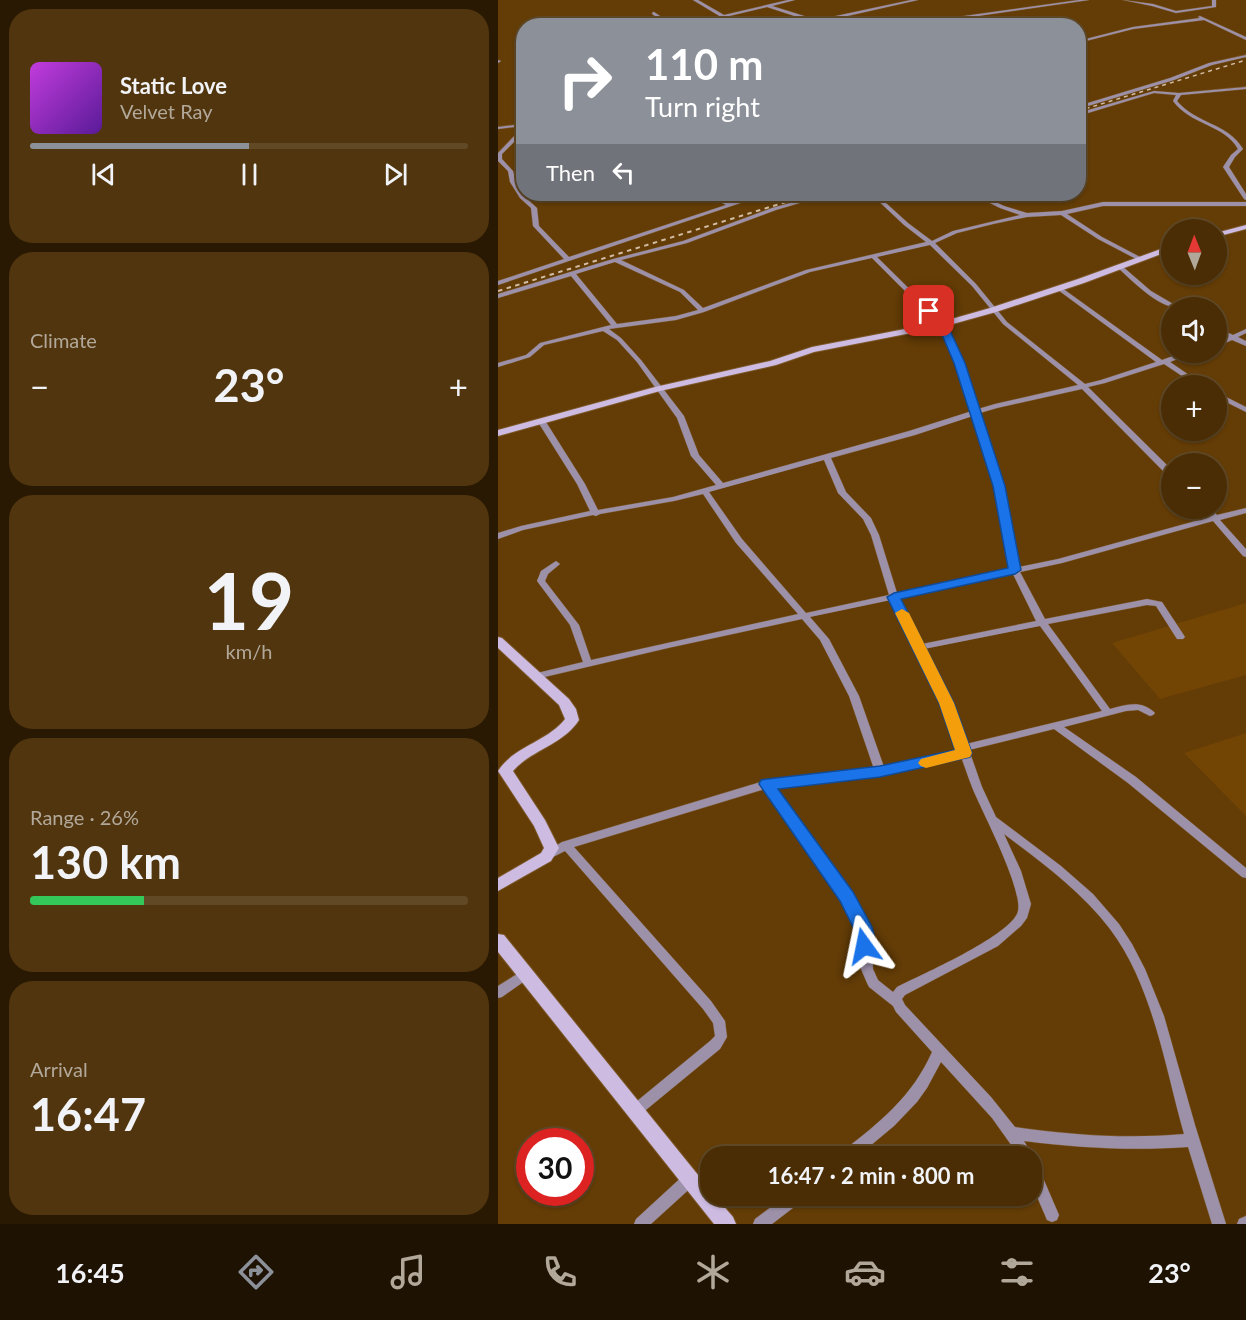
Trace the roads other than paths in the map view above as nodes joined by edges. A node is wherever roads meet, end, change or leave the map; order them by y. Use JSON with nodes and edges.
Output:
{"nodes":[{"id":1,"x":695,"y":0,"type":"edge"},
{"id":2,"x":794,"y":0,"type":"edge"},
{"id":3,"x":916,"y":0,"type":"edge"},
{"id":4,"x":1088,"y":0,"type":"edge"},
{"id":5,"x":1125,"y":0,"type":"edge"},
{"id":6,"x":1214,"y":0,"type":"edge"},
{"id":7,"x":768,"y":6,"type":"junction"},
{"id":8,"x":1190,"y":12,"type":"junction"},
{"id":9,"x":653,"y":13,"type":"dead end"},
{"id":10,"x":723,"y":16,"type":"joint"},
{"id":11,"x":661,"y":18,"type":"edge"},
{"id":12,"x":809,"y":18,"type":"edge"},
{"id":13,"x":833,"y":18,"type":"edge"},
{"id":14,"x":957,"y":18,"type":"edge"},
{"id":15,"x":1204,"y":19,"type":"junction"},
{"id":16,"x":1246,"y":39,"type":"edge"},
{"id":17,"x":1086,"y":40,"type":"edge"},
{"id":18,"x":1246,"y":56,"type":"edge"},
{"id":19,"x":1246,"y":88,"type":"edge"},
{"id":20,"x":1179,"y":94,"type":"junction"},
{"id":21,"x":1086,"y":106,"type":"edge"},
{"id":22,"x":1086,"y":113,"type":"edge"},
{"id":23,"x":516,"y":127,"type":"edge"},
{"id":24,"x":498,"y":128,"type":"edge"},
{"id":25,"x":516,"y":136,"type":"edge"},
{"id":26,"x":1246,"y":154,"type":"edge"},
{"id":27,"x":1233,"y":156,"type":"junction"},
{"id":28,"x":516,"y":187,"type":"edge"},
{"id":29,"x":1246,"y":198,"type":"edge"},
{"id":30,"x":526,"y":201,"type":"edge"},
{"id":31,"x":723,"y":201,"type":"edge"},
{"id":32,"x":740,"y":201,"type":"edge"},
{"id":33,"x":802,"y":201,"type":"edge"},
{"id":34,"x":881,"y":201,"type":"edge"},
{"id":35,"x":990,"y":201,"type":"edge"},
{"id":36,"x":729,"y":204,"type":"junction"},
{"id":37,"x":1246,"y":204,"type":"edge"},
{"id":38,"x":1062,"y":213,"type":"junction"},
{"id":39,"x":1027,"y":215,"type":"junction"},
{"id":40,"x":1246,"y":228,"type":"edge"},
{"id":41,"x":1227,"y":232,"type":"edge"},
{"id":42,"x":931,"y":243,"type":"junction"},
{"id":43,"x":1161,"y":251,"type":"edge"},
{"id":44,"x":873,"y":256,"type":"junction"},
{"id":45,"x":567,"y":258,"type":"junction"},
{"id":46,"x":1140,"y":259,"type":"junction"},
{"id":47,"x":615,"y":260,"type":"junction"},
{"id":48,"x":1120,"y":267,"type":"junction"},
{"id":49,"x":572,"y":273,"type":"junction"},
{"id":50,"x":498,"y":283,"type":"edge"},
{"id":51,"x":1060,"y":289,"type":"junction"},
{"id":52,"x":498,"y":296,"type":"edge"},
{"id":53,"x":1161,"y":299,"type":"edge"},
{"id":54,"x":993,"y":310,"type":"junction"},
{"id":55,"x":702,"y":311,"type":"junction"},
{"id":56,"x":942,"y":324,"type":"junction"},
{"id":57,"x":615,"y":326,"type":"junction"},
{"id":58,"x":603,"y":328,"type":"junction"},
{"id":59,"x":1246,"y":331,"type":"edge"},
{"id":60,"x":1227,"y":335,"type":"edge"},
{"id":61,"x":1233,"y":338,"type":"junction"},
{"id":62,"x":1227,"y":340,"type":"edge"},
{"id":63,"x":1246,"y":344,"type":"edge"},
{"id":64,"x":1161,"y":360,"type":"edge"},
{"id":65,"x":1161,"y":362,"type":"edge"},
{"id":66,"x":1166,"y":363,"type":"edge"},
{"id":67,"x":498,"y":364,"type":"edge"},
{"id":68,"x":1185,"y":375,"type":"edge"},
{"id":69,"x":1082,"y":385,"type":"junction"},
{"id":70,"x":658,"y":389,"type":"junction"},
{"id":71,"x":1227,"y":400,"type":"edge"},
{"id":72,"x":1246,"y":410,"type":"edge"},
{"id":73,"x":974,"y":412,"type":"junction"},
{"id":74,"x":542,"y":422,"type":"junction"},
{"id":75,"x":498,"y":433,"type":"edge"},
{"id":76,"x":826,"y":456,"type":"junction"},
{"id":77,"x":1161,"y":464,"type":"edge"},
{"id":78,"x":720,"y":485,"type":"junction"},
{"id":79,"x":705,"y":491,"type":"junction"},
{"id":80,"x":1246,"y":510,"type":"edge"},
{"id":81,"x":596,"y":514,"type":"junction"},
{"id":82,"x":1227,"y":515,"type":"edge"},
{"id":83,"x":1212,"y":519,"type":"edge"},
{"id":84,"x":1217,"y":519,"type":"edge"},
{"id":85,"x":498,"y":536,"type":"edge"},
{"id":86,"x":1246,"y":554,"type":"edge"},
{"id":87,"x":556,"y":564,"type":"dead end"},
{"id":88,"x":1015,"y":570,"type":"junction"},
{"id":89,"x":894,"y":597,"type":"junction"},
{"id":90,"x":805,"y":616,"type":"junction"},
{"id":91,"x":1042,"y":623,"type":"junction"},
{"id":92,"x":1180,"y":637,"type":"dead end"},
{"id":93,"x":920,"y":646,"type":"junction"},
{"id":94,"x":500,"y":647,"type":"edge"},
{"id":95,"x":588,"y":663,"type":"junction"},
{"id":96,"x":536,"y":676,"type":"junction"},
{"id":97,"x":1107,"y":711,"type":"junction"},
{"id":98,"x":1150,"y":713,"type":"dead end"},
{"id":99,"x":1054,"y":725,"type":"junction"},
{"id":100,"x":964,"y":751,"type":"junction"},
{"id":101,"x":880,"y":772,"type":"junction"},
{"id":102,"x":502,"y":773,"type":"edge"},
{"id":103,"x":767,"y":784,"type":"junction"},
{"id":104,"x":991,"y":819,"type":"junction"},
{"id":105,"x":566,"y":845,"type":"junction"},
{"id":106,"x":546,"y":857,"type":"junction"},
{"id":107,"x":1246,"y":874,"type":"edge"},
{"id":108,"x":498,"y":885,"type":"edge"},
{"id":109,"x":498,"y":940,"type":"edge"},
{"id":110,"x":525,"y":974,"type":"junction"},
{"id":111,"x":498,"y":993,"type":"edge"},
{"id":112,"x":896,"y":1002,"type":"junction"},
{"id":113,"x":939,"y":1052,"type":"junction"},
{"id":114,"x":636,"y":1110,"type":"junction"},
{"id":115,"x":1013,"y":1133,"type":"junction"},
{"id":116,"x":1192,"y":1140,"type":"junction"},
{"id":117,"x":860,"y":1146,"type":"edge"},
{"id":118,"x":1020,"y":1146,"type":"edge"},
{"id":119,"x":690,"y":1179,"type":"junction"},
{"id":120,"x":1042,"y":1192,"type":"edge"},
{"id":121,"x":784,"y":1206,"type":"edge"},
{"id":122,"x":1052,"y":1215,"type":"dead end"},
{"id":123,"x":641,"y":1224,"type":"edge"},
{"id":124,"x":726,"y":1224,"type":"edge"},
{"id":125,"x":760,"y":1224,"type":"edge"},
{"id":126,"x":1220,"y":1224,"type":"edge"}],
"edges":[{"from":1,"to":10,"type":"street"},
{"from":2,"to":7,"type":"street"},
{"from":3,"to":13,"type":"street"},
{"from":4,"to":14,"type":"street"},
{"from":5,"to":8,"type":"street"},
{"from":6,"to":8,"type":"street"},
{"from":7,"to":10,"type":"street"},
{"from":7,"to":12,"type":"street"},
{"from":8,"to":15,"type":"street"},
{"from":9,"to":11,"type":"street"},
{"from":15,"to":16,"type":"street"},
{"from":15,"to":17,"type":"street"},
{"from":18,"to":21,"type":"street"},
{"from":19,"to":20,"type":"street"},
{"from":20,"to":22,"type":"street"},
{"from":20,"to":27,"type":"street"},
{"from":23,"to":24,"type":"street"},
{"from":25,"to":28,"type":"street"},
{"from":26,"to":27,"type":"street"},
{"from":27,"to":29,"type":"street"},
{"from":30,"to":45,"type":"street"},
{"from":31,"to":36,"type":"street"},
{"from":32,"to":36,"type":"street"},
{"from":33,"to":47,"type":"street"},
{"from":34,"to":42,"type":"street"},
{"from":35,"to":39,"type":"street"},
{"from":36,"to":45,"type":"street"},
{"from":37,"to":38,"type":"street"},
{"from":38,"to":39,"type":"street"},
{"from":38,"to":46,"type":"street"},
{"from":39,"to":42,"type":"street"},
{"from":40,"to":41,"type":"street"},
{"from":42,"to":44,"type":"street"},
{"from":42,"to":54,"type":"street"},
{"from":43,"to":46,"type":"street"},
{"from":44,"to":55,"type":"street"},
{"from":44,"to":56,"type":"street"},
{"from":45,"to":50,"type":"street"},
{"from":46,"to":48,"type":"street"},
{"from":47,"to":49,"type":"street"},
{"from":47,"to":55,"type":"street"},
{"from":48,"to":51,"type":"street"},
{"from":48,"to":53,"type":"street"},
{"from":49,"to":52,"type":"street"},
{"from":49,"to":57,"type":"street"},
{"from":51,"to":54,"type":"street"},
{"from":51,"to":64,"type":"street"},
{"from":54,"to":56,"type":"street"},
{"from":54,"to":69,"type":"street"},
{"from":55,"to":57,"type":"street"},
{"from":56,"to":70,"type":"street"},
{"from":56,"to":73,"type":"street"},
{"from":57,"to":58,"type":"street"},
{"from":58,"to":67,"type":"street"},
{"from":58,"to":70,"type":"street"},
{"from":59,"to":61,"type":"street"},
{"from":60,"to":61,"type":"street"},
{"from":61,"to":62,"type":"street"},
{"from":61,"to":63,"type":"street"},
{"from":65,"to":69,"type":"street"},
{"from":66,"to":68,"type":"street"},
{"from":69,"to":73,"type":"street"},
{"from":69,"to":77,"type":"street"},
{"from":70,"to":74,"type":"street"},
{"from":70,"to":78,"type":"street"},
{"from":71,"to":72,"type":"street"},
{"from":73,"to":76,"type":"street"},
{"from":73,"to":88,"type":"street"},
{"from":74,"to":75,"type":"street"},
{"from":74,"to":81,"type":"street"},
{"from":76,"to":78,"type":"street"},
{"from":76,"to":89,"type":"street"},
{"from":78,"to":79,"type":"street"},
{"from":79,"to":81,"type":"street"},
{"from":79,"to":90,"type":"street"},
{"from":80,"to":82,"type":"street"},
{"from":81,"to":85,"type":"street"},
{"from":83,"to":88,"type":"street"},
{"from":84,"to":86,"type":"street"},
{"from":87,"to":95,"type":"street"},
{"from":88,"to":89,"type":"street"},
{"from":88,"to":91,"type":"street"},
{"from":89,"to":90,"type":"street"},
{"from":89,"to":93,"type":"street"},
{"from":90,"to":95,"type":"street"},
{"from":90,"to":101,"type":"street"},
{"from":91,"to":92,"type":"street"},
{"from":91,"to":93,"type":"street"},
{"from":91,"to":97,"type":"street"},
{"from":93,"to":100,"type":"street"},
{"from":94,"to":96,"type":"street"},
{"from":95,"to":96,"type":"street"},
{"from":96,"to":102,"type":"street"},
{"from":97,"to":98,"type":"street"},
{"from":97,"to":99,"type":"street"},
{"from":99,"to":100,"type":"street"},
{"from":99,"to":107,"type":"street"},
{"from":100,"to":101,"type":"street"},
{"from":100,"to":104,"type":"street"},
{"from":101,"to":103,"type":"street"},
{"from":102,"to":106,"type":"street"},
{"from":103,"to":105,"type":"street"},
{"from":103,"to":112,"type":"street"},
{"from":104,"to":112,"type":"street"},
{"from":104,"to":116,"type":"street"},
{"from":105,"to":106,"type":"street"},
{"from":105,"to":114,"type":"street"},
{"from":106,"to":108,"type":"street"},
{"from":109,"to":110,"type":"street"},
{"from":110,"to":111,"type":"street"},
{"from":110,"to":114,"type":"street"},
{"from":112,"to":113,"type":"street"},
{"from":113,"to":115,"type":"street"},
{"from":113,"to":117,"type":"street"},
{"from":114,"to":119,"type":"street"},
{"from":115,"to":116,"type":"street"},
{"from":115,"to":118,"type":"street"},
{"from":116,"to":126,"type":"street"},
{"from":119,"to":123,"type":"street"},
{"from":119,"to":124,"type":"street"},
{"from":120,"to":122,"type":"street"},
{"from":121,"to":125,"type":"street"}]}
